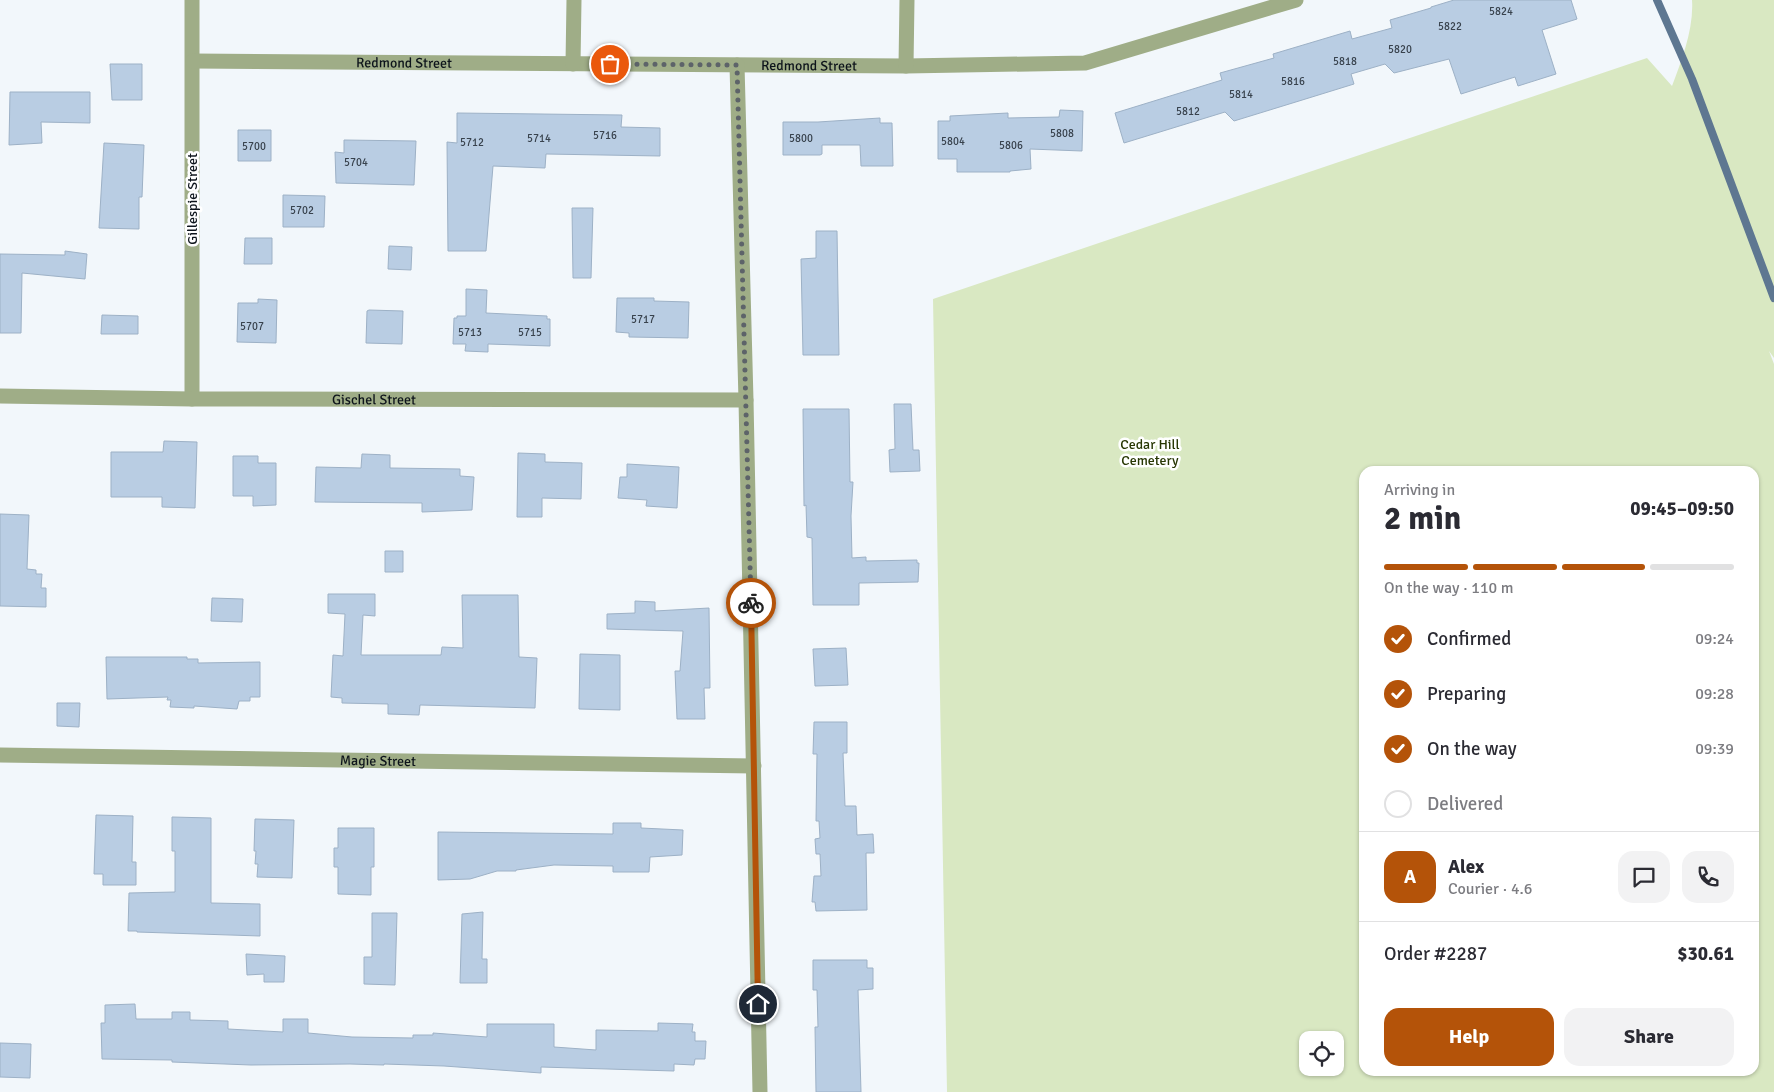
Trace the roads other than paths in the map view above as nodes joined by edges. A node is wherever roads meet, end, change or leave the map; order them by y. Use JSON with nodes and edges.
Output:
{"nodes":[{"id":1,"x":192,"y":0,"type":"edge"},
{"id":2,"x":574,"y":0,"type":"edge"},
{"id":3,"x":906,"y":0,"type":"edge"},
{"id":4,"x":1296,"y":0,"type":"edge"},
{"id":5,"x":192,"y":61,"type":"junction"},
{"id":6,"x":573,"y":64,"type":"junction"},
{"id":7,"x":737,"y":65,"type":"junction"},
{"id":8,"x":906,"y":66,"type":"junction"},
{"id":9,"x":0,"y":396,"type":"edge"},
{"id":10,"x":192,"y":399,"type":"junction"},
{"id":11,"x":746,"y":400,"type":"junction"},
{"id":12,"x":0,"y":755,"type":"edge"},
{"id":13,"x":754,"y":766,"type":"junction"},
{"id":14,"x":760,"y":1092,"type":"edge"}],
"edges":[{"from":1,"to":5,"type":"street","name":"Gillespie Street"},
{"from":2,"to":6,"type":"street"},
{"from":3,"to":8,"type":"street"},
{"from":4,"to":8,"type":"street","name":"Redmond Street"},
{"from":5,"to":6,"type":"street","name":"Redmond Street"},
{"from":5,"to":10,"type":"street","name":"Gillespie Street"},
{"from":6,"to":7,"type":"street","name":"Redmond Street"},
{"from":7,"to":8,"type":"street","name":"Redmond Street"},
{"from":7,"to":11,"type":"street"},
{"from":9,"to":10,"type":"street","name":"Gischel Street"},
{"from":10,"to":11,"type":"street","name":"Gischel Street"},
{"from":11,"to":13,"type":"street"},
{"from":12,"to":13,"type":"street","name":"Magie Street"},
{"from":13,"to":14,"type":"street"}]}
